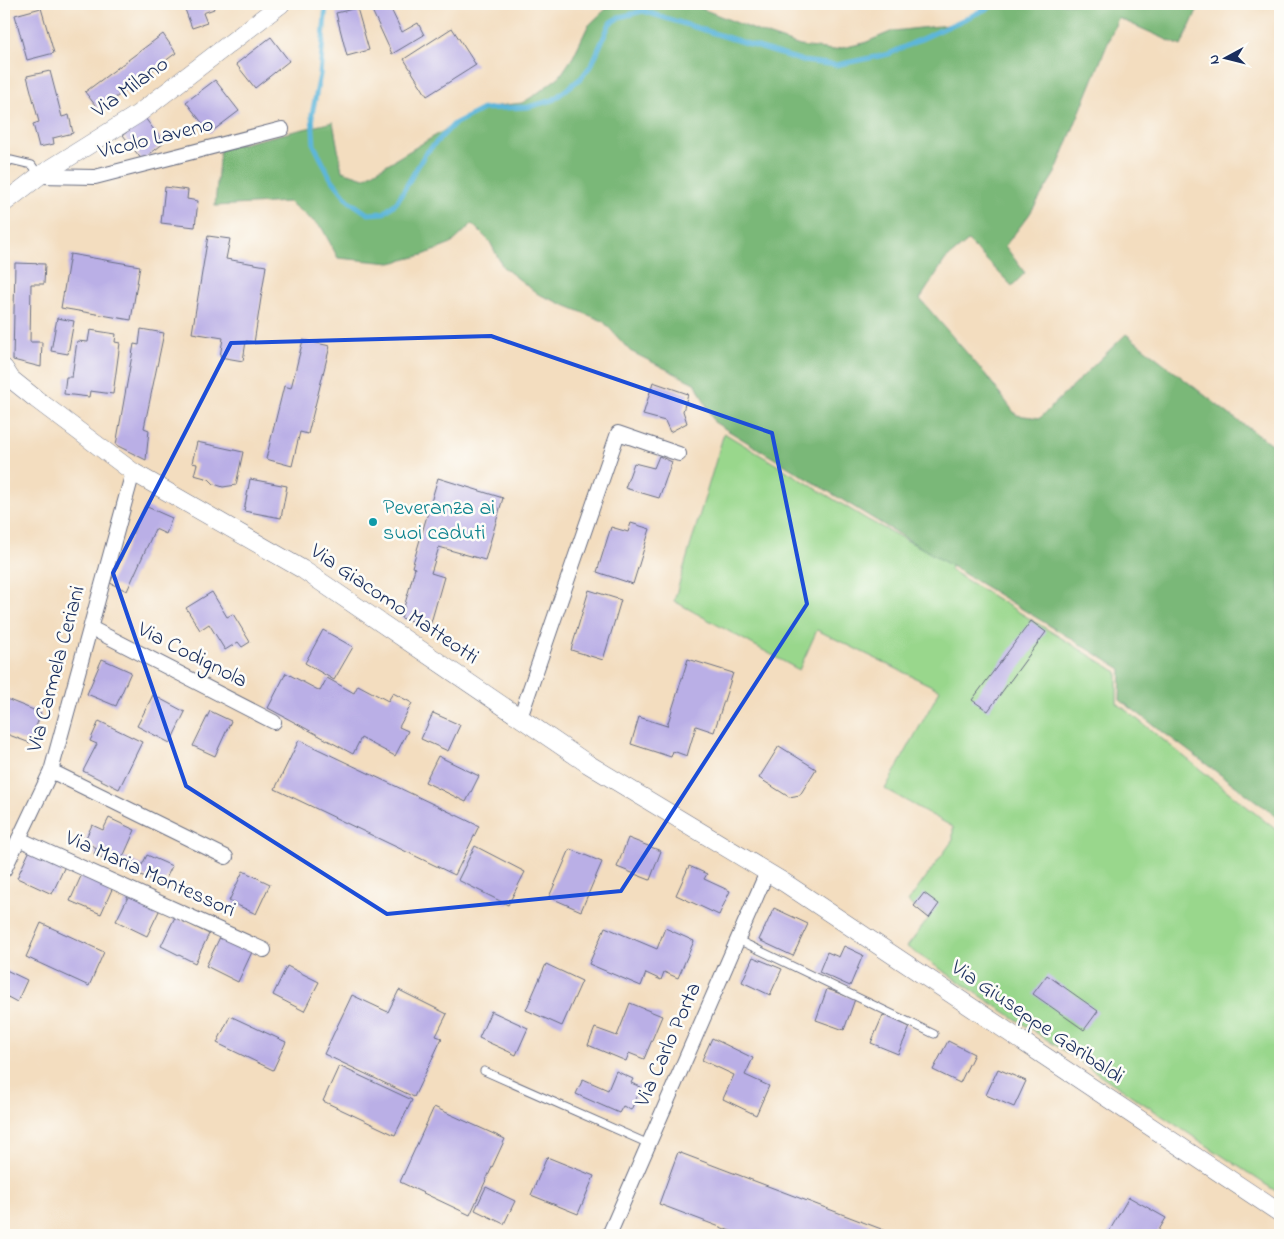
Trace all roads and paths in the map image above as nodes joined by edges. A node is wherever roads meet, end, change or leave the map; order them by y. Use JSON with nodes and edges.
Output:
{"nodes":[{"id":1,"x":281,"y":4,"type":"edge"},
{"id":2,"x":282,"y":129,"type":"dead end"},
{"id":3,"x":4,"y":166,"type":"edge"},
{"id":4,"x":40,"y":176,"type":"junction"},
{"id":5,"x":4,"y":203,"type":"edge"},
{"id":6,"x":4,"y":368,"type":"edge"},
{"id":7,"x":678,"y":454,"type":"dead end"},
{"id":8,"x":133,"y":472,"type":"junction"},
{"id":9,"x":91,"y":628,"type":"junction"},
{"id":10,"x":520,"y":718,"type":"junction"},
{"id":11,"x":274,"y":722,"type":"dead end"},
{"id":12,"x":52,"y":771,"type":"junction"},
{"id":13,"x":19,"y":839,"type":"junction"},
{"id":14,"x":226,"y":857,"type":"dead end"},
{"id":15,"x":4,"y":870,"type":"edge"},
{"id":16,"x":767,"y":872,"type":"junction"},
{"id":17,"x":738,"y":940,"type":"junction"},
{"id":18,"x":264,"y":950,"type":"dead end"},
{"id":19,"x":934,"y":1034,"type":"dead end"},
{"id":20,"x":484,"y":1071,"type":"dead end"},
{"id":21,"x":649,"y":1144,"type":"junction"},
{"id":22,"x":1280,"y":1213,"type":"edge"},
{"id":23,"x":609,"y":1235,"type":"edge"}],
"edges":[{"from":1,"to":4,"type":"street","name":"Via Milano"},
{"from":2,"to":4,"type":"street","name":"Vicolo Laveno"},
{"from":3,"to":4,"type":"lane"},
{"from":4,"to":5,"type":"street","name":"Via Milano"},
{"from":6,"to":8,"type":"street","name":"Via Giacomo Matteotti"},
{"from":7,"to":10,"type":"street"},
{"from":8,"to":9,"type":"street","name":"Via Carmela Ceriani"},
{"from":8,"to":10,"type":"street","name":"Via Giacomo Matteotti"},
{"from":9,"to":11,"type":"street","name":"Via Codignola"},
{"from":9,"to":12,"type":"street","name":"Via Carmela Ceriani"},
{"from":10,"to":16,"type":"street","name":"Via Giacomo Matteotti"},
{"from":12,"to":13,"type":"street","name":"Via Carmela Ceriani"},
{"from":12,"to":14,"type":"street"},
{"from":13,"to":15,"type":"street","name":"Via Carmela Ceriani"},
{"from":13,"to":18,"type":"street","name":"Via Maria Montessori"},
{"from":16,"to":17,"type":"street","name":"Via Carlo Porta"},
{"from":16,"to":22,"type":"street","name":"Via Giuseppe Garibaldi"},
{"from":17,"to":19,"type":"lane"},
{"from":17,"to":21,"type":"street","name":"Via Carlo Porta"},
{"from":20,"to":21,"type":"lane"},
{"from":21,"to":23,"type":"street","name":"Via Carlo Porta"}]}
